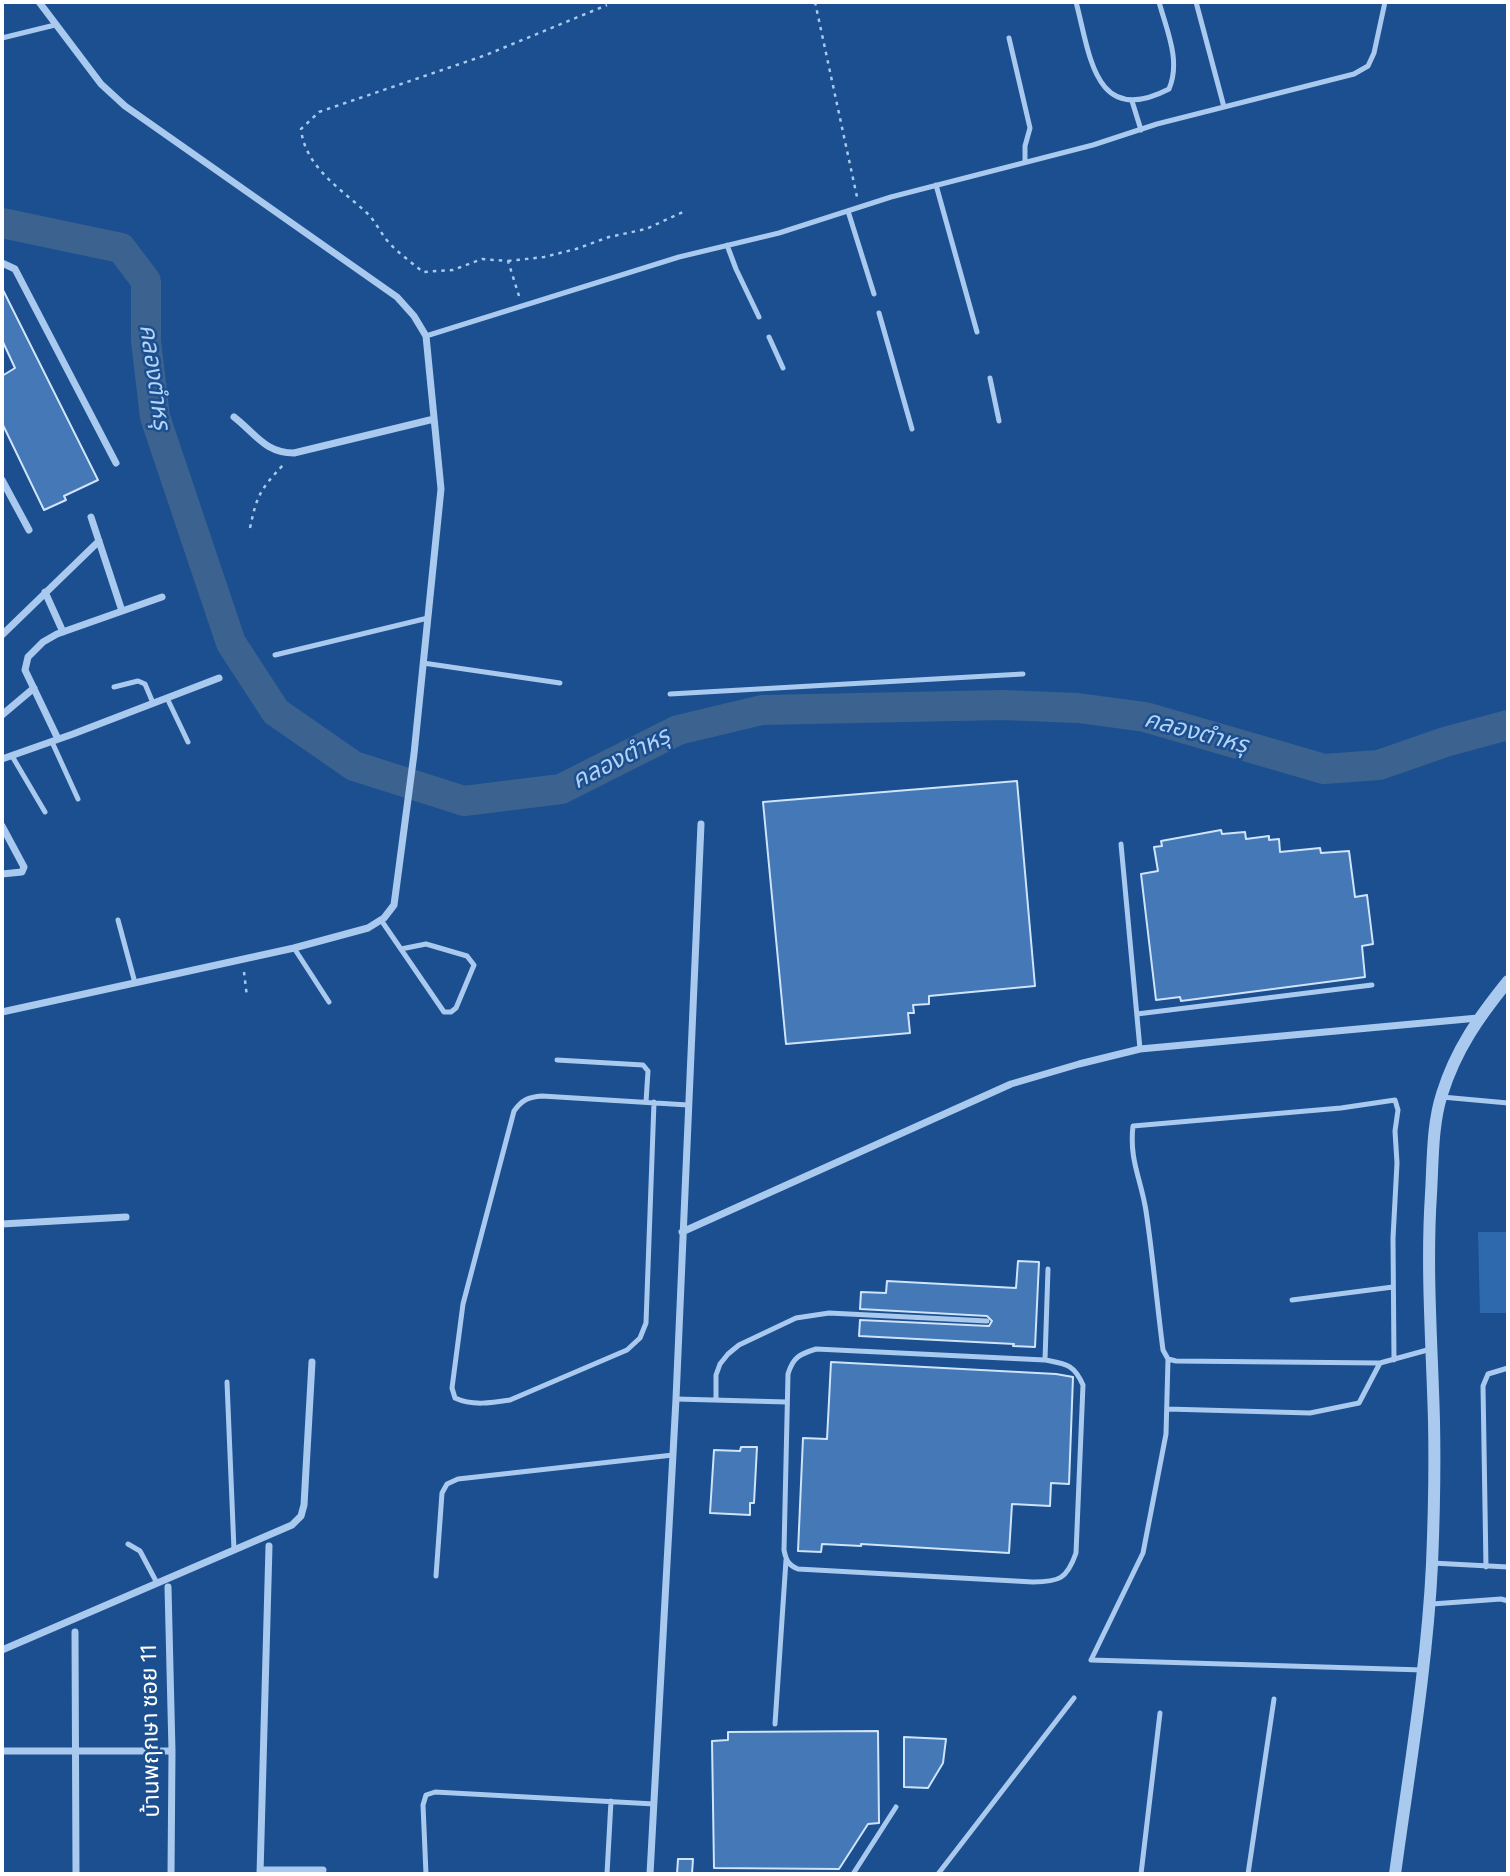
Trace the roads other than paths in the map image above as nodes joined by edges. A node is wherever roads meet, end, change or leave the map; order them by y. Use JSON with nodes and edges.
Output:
{"nodes":[{"id":1,"x":39,"y":2,"type":"edge"},
{"id":2,"x":1076,"y":2,"type":"edge"},
{"id":3,"x":1159,"y":2,"type":"edge"},
{"id":4,"x":1196,"y":2,"type":"edge"},
{"id":5,"x":1385,"y":2,"type":"edge"},
{"id":6,"x":55,"y":25,"type":"junction"},
{"id":7,"x":2,"y":38,"type":"edge"},
{"id":8,"x":1009,"y":38,"type":"dead end"},
{"id":9,"x":1132,"y":101,"type":"junction"},
{"id":10,"x":1224,"y":107,"type":"junction"},
{"id":11,"x":1141,"y":130,"type":"junction"},
{"id":12,"x":1025,"y":162,"type":"junction"},
{"id":13,"x":936,"y":185,"type":"junction"},
{"id":14,"x":848,"y":211,"type":"junction"},
{"id":15,"x":727,"y":245,"type":"junction"},
{"id":16,"x":2,"y":263,"type":"edge"},
{"id":17,"x":874,"y":294,"type":"dead end"},
{"id":18,"x":879,"y":313,"type":"dead end"},
{"id":19,"x":759,"y":317,"type":"dead end"},
{"id":20,"x":977,"y":332,"type":"dead end"},
{"id":21,"x":426,"y":336,"type":"junction"},
{"id":22,"x":769,"y":337,"type":"dead end"},
{"id":23,"x":783,"y":368,"type":"dead end"},
{"id":24,"x":990,"y":378,"type":"dead end"},
{"id":25,"x":234,"y":417,"type":"dead end"},
{"id":26,"x":434,"y":419,"type":"junction"},
{"id":27,"x":999,"y":421,"type":"dead end"},
{"id":28,"x":912,"y":429,"type":"dead end"},
{"id":29,"x":116,"y":463,"type":"dead end"},
{"id":30,"x":2,"y":480,"type":"edge"},
{"id":31,"x":90,"y":517,"type":"dead end"},
{"id":32,"x":29,"y":530,"type":"dead end"},
{"id":33,"x":99,"y":541,"type":"junction"},
{"id":34,"x":45,"y":593,"type":"junction"},
{"id":35,"x":162,"y":597,"type":"dead end"},
{"id":36,"x":122,"y":611,"type":"junction"},
{"id":37,"x":428,"y":618,"type":"junction"},
{"id":38,"x":63,"y":632,"type":"junction"},
{"id":39,"x":2,"y":635,"type":"edge"},
{"id":40,"x":275,"y":655,"type":"dead end"},
{"id":41,"x":424,"y":663,"type":"junction"},
{"id":42,"x":1023,"y":674,"type":"dead end"},
{"id":43,"x":219,"y":678,"type":"dead end"},
{"id":44,"x":560,"y":683,"type":"dead end"},
{"id":45,"x":114,"y":687,"type":"dead end"},
{"id":46,"x":34,"y":688,"type":"junction"},
{"id":47,"x":670,"y":694,"type":"dead end"},
{"id":48,"x":167,"y":698,"type":"junction"},
{"id":49,"x":153,"y":703,"type":"junction"},
{"id":50,"x":2,"y":715,"type":"edge"},
{"id":51,"x":55,"y":741,"type":"junction"},
{"id":52,"x":188,"y":742,"type":"dead end"},
{"id":53,"x":12,"y":755,"type":"junction"},
{"id":54,"x":2,"y":758,"type":"edge"},
{"id":55,"x":78,"y":799,"type":"dead end"},
{"id":56,"x":45,"y":812,"type":"dead end"},
{"id":57,"x":701,"y":824,"type":"dead end"},
{"id":58,"x":2,"y":826,"type":"edge"},
{"id":59,"x":1121,"y":844,"type":"dead end"},
{"id":60,"x":2,"y":874,"type":"edge"},
{"id":61,"x":118,"y":920,"type":"dead end"},
{"id":62,"x":381,"y":920,"type":"junction"},
{"id":63,"x":294,"y":948,"type":"junction"},
{"id":64,"x":401,"y":949,"type":"junction"},
{"id":65,"x":1508,"y":981,"type":"edge"},
{"id":66,"x":135,"y":983,"type":"junction"},
{"id":67,"x":1372,"y":985,"type":"dead end"},
{"id":68,"x":329,"y":1002,"type":"dead end"},
{"id":69,"x":2,"y":1012,"type":"edge"},
{"id":70,"x":1137,"y":1014,"type":"junction"},
{"id":71,"x":1478,"y":1018,"type":"junction"},
{"id":72,"x":1140,"y":1049,"type":"junction"},
{"id":73,"x":556,"y":1060,"type":"dead end"},
{"id":74,"x":1441,"y":1097,"type":"junction"},
{"id":75,"x":646,"y":1102,"type":"junction"},
{"id":76,"x":654,"y":1102,"type":"junction"},
{"id":77,"x":1508,"y":1103,"type":"edge"},
{"id":78,"x":688,"y":1105,"type":"junction"},
{"id":79,"x":126,"y":1217,"type":"dead end"},
{"id":80,"x":2,"y":1224,"type":"edge"},
{"id":81,"x":682,"y":1232,"type":"junction"},
{"id":82,"x":1048,"y":1269,"type":"dead end"},
{"id":83,"x":1393,"y":1287,"type":"junction"},
{"id":84,"x":1292,"y":1300,"type":"dead end"},
{"id":85,"x":987,"y":1321,"type":"dead end"},
{"id":86,"x":1431,"y":1349,"type":"junction"},
{"id":87,"x":1168,"y":1359,"type":"junction"},
{"id":88,"x":1045,"y":1360,"type":"junction"},
{"id":89,"x":1394,"y":1360,"type":"junction"},
{"id":90,"x":312,"y":1362,"type":"dead end"},
{"id":91,"x":1380,"y":1363,"type":"junction"},
{"id":92,"x":1508,"y":1368,"type":"edge"},
{"id":93,"x":227,"y":1382,"type":"dead end"},
{"id":94,"x":676,"y":1399,"type":"junction"},
{"id":95,"x":716,"y":1399,"type":"junction"},
{"id":96,"x":787,"y":1402,"type":"junction"},
{"id":97,"x":1167,"y":1409,"type":"junction"},
{"id":98,"x":673,"y":1455,"type":"junction"},
{"id":99,"x":128,"y":1544,"type":"dead end"},
{"id":100,"x":269,"y":1546,"type":"dead end"},
{"id":101,"x":234,"y":1550,"type":"junction"},
{"id":102,"x":786,"y":1559,"type":"junction"},
{"id":103,"x":1432,"y":1563,"type":"junction"},
{"id":104,"x":1486,"y":1567,"type":"junction"},
{"id":105,"x":1508,"y":1567,"type":"edge"},
{"id":106,"x":436,"y":1576,"type":"dead end"},
{"id":107,"x":157,"y":1583,"type":"junction"},
{"id":108,"x":168,"y":1587,"type":"dead end"},
{"id":109,"x":1508,"y":1601,"type":"edge"},
{"id":110,"x":1430,"y":1605,"type":"junction"},
{"id":111,"x":75,"y":1632,"type":"dead end"},
{"id":112,"x":2,"y":1650,"type":"edge"},
{"id":113,"x":1423,"y":1670,"type":"junction"},
{"id":114,"x":1074,"y":1698,"type":"dead end"},
{"id":115,"x":1274,"y":1699,"type":"dead end"},
{"id":116,"x":1160,"y":1713,"type":"dead end"},
{"id":117,"x":775,"y":1724,"type":"dead end"},
{"id":118,"x":2,"y":1751,"type":"edge"},
{"id":119,"x":78,"y":1751,"type":"junction"},
{"id":120,"x":172,"y":1751,"type":"junction"},
{"id":121,"x":611,"y":1801,"type":"junction"},
{"id":122,"x":654,"y":1804,"type":"junction"},
{"id":123,"x":896,"y":1807,"type":"dead end"},
{"id":124,"x":323,"y":1870,"type":"dead end"},
{"id":125,"x":260,"y":1872,"type":"edge"},
{"id":126,"x":75,"y":1874,"type":"edge"},
{"id":127,"x":171,"y":1874,"type":"edge"},
{"id":128,"x":426,"y":1874,"type":"edge"},
{"id":129,"x":607,"y":1874,"type":"edge"},
{"id":130,"x":650,"y":1874,"type":"edge"},
{"id":131,"x":853,"y":1874,"type":"edge"},
{"id":132,"x":938,"y":1874,"type":"edge"},
{"id":133,"x":1141,"y":1874,"type":"edge"},
{"id":134,"x":1248,"y":1874,"type":"edge"},
{"id":135,"x":1395,"y":1874,"type":"edge"}],
"edges":[{"from":1,"to":6,"type":"street"},
{"from":2,"to":9,"type":"lane"},
{"from":3,"to":9,"type":"lane"},
{"from":4,"to":10,"type":"lane"},
{"from":5,"to":10,"type":"lane"},
{"from":6,"to":7,"type":"lane"},
{"from":6,"to":21,"type":"street"},
{"from":8,"to":12,"type":"lane"},
{"from":9,"to":11,"type":"lane"},
{"from":10,"to":11,"type":"lane"},
{"from":11,"to":12,"type":"lane"},
{"from":12,"to":13,"type":"lane"},
{"from":13,"to":14,"type":"lane"},
{"from":13,"to":20,"type":"lane"},
{"from":14,"to":15,"type":"lane"},
{"from":14,"to":17,"type":"lane"},
{"from":15,"to":19,"type":"lane"},
{"from":15,"to":21,"type":"lane"},
{"from":16,"to":29,"type":"street"},
{"from":18,"to":28,"type":"lane"},
{"from":21,"to":26,"type":"street"},
{"from":22,"to":23,"type":"lane"},
{"from":24,"to":27,"type":"lane"},
{"from":25,"to":26,"type":"street"},
{"from":26,"to":37,"type":"street"},
{"from":30,"to":32,"type":"street"},
{"from":31,"to":33,"type":"street"},
{"from":33,"to":34,"type":"street"},
{"from":33,"to":36,"type":"street"},
{"from":34,"to":38,"type":"street"},
{"from":34,"to":39,"type":"street"},
{"from":35,"to":36,"type":"street"},
{"from":36,"to":38,"type":"street"},
{"from":37,"to":40,"type":"lane"},
{"from":37,"to":41,"type":"street"},
{"from":38,"to":46,"type":"street"},
{"from":41,"to":44,"type":"lane"},
{"from":41,"to":62,"type":"street"},
{"from":42,"to":47,"type":"lane"},
{"from":43,"to":48,"type":"street"},
{"from":45,"to":49,"type":"lane"},
{"from":46,"to":50,"type":"street"},
{"from":46,"to":51,"type":"street"},
{"from":48,"to":49,"type":"street"},
{"from":48,"to":52,"type":"lane"},
{"from":49,"to":51,"type":"street"},
{"from":51,"to":53,"type":"street"},
{"from":51,"to":55,"type":"lane"},
{"from":53,"to":54,"type":"street"},
{"from":53,"to":56,"type":"lane"},
{"from":57,"to":78,"type":"street"},
{"from":58,"to":60,"type":"street"},
{"from":59,"to":70,"type":"lane"},
{"from":61,"to":66,"type":"lane"},
{"from":62,"to":63,"type":"street"},
{"from":62,"to":64,"type":"lane"},
{"from":63,"to":66,"type":"street"},
{"from":63,"to":68,"type":"lane"},
{"from":64,"to":64,"type":"lane"},
{"from":65,"to":71,"type":"street"},
{"from":66,"to":69,"type":"street"},
{"from":67,"to":70,"type":"lane"},
{"from":70,"to":72,"type":"lane"},
{"from":71,"to":72,"type":"street"},
{"from":71,"to":74,"type":"street"},
{"from":72,"to":81,"type":"street"},
{"from":73,"to":75,"type":"lane"},
{"from":74,"to":77,"type":"lane"},
{"from":74,"to":86,"type":"street"},
{"from":75,"to":76,"type":"lane"},
{"from":75,"to":76,"type":"lane"},
{"from":76,"to":78,"type":"lane"},
{"from":78,"to":81,"type":"street"},
{"from":79,"to":80,"type":"street"},
{"from":81,"to":94,"type":"street"},
{"from":82,"to":88,"type":"lane"},
{"from":83,"to":84,"type":"lane"},
{"from":83,"to":87,"type":"lane"},
{"from":83,"to":89,"type":"lane"},
{"from":85,"to":95,"type":"lane"},
{"from":86,"to":89,"type":"lane"},
{"from":86,"to":103,"type":"street"},
{"from":87,"to":91,"type":"lane"},
{"from":87,"to":97,"type":"lane"},
{"from":88,"to":96,"type":"lane"},
{"from":88,"to":102,"type":"lane"},
{"from":89,"to":91,"type":"lane"},
{"from":90,"to":101,"type":"street"},
{"from":91,"to":97,"type":"lane"},
{"from":92,"to":104,"type":"lane"},
{"from":93,"to":101,"type":"lane"},
{"from":94,"to":95,"type":"lane"},
{"from":94,"to":98,"type":"street"},
{"from":95,"to":96,"type":"lane"},
{"from":96,"to":102,"type":"lane"},
{"from":97,"to":113,"type":"lane"},
{"from":98,"to":106,"type":"lane"},
{"from":98,"to":122,"type":"street"},
{"from":99,"to":107,"type":"lane"},
{"from":100,"to":125,"type":"street"},
{"from":101,"to":107,"type":"street"},
{"from":102,"to":117,"type":"lane"},
{"from":103,"to":104,"type":"lane"},
{"from":103,"to":110,"type":"street"},
{"from":104,"to":105,"type":"lane"},
{"from":107,"to":112,"type":"street"},
{"from":108,"to":120,"type":"street","name":"บ้านพฤกษา ซอย 11"},
{"from":109,"to":110,"type":"lane"},
{"from":110,"to":113,"type":"street"},
{"from":111,"to":119,"type":"street"},
{"from":113,"to":135,"type":"street"},
{"from":114,"to":132,"type":"lane"},
{"from":115,"to":134,"type":"lane"},
{"from":116,"to":133,"type":"lane"},
{"from":118,"to":119,"type":"street"},
{"from":119,"to":120,"type":"street"},
{"from":119,"to":126,"type":"street"},
{"from":120,"to":127,"type":"street","name":"บ้านพฤกษา ซอย 11"},
{"from":121,"to":122,"type":"lane"},
{"from":121,"to":128,"type":"lane"},
{"from":121,"to":129,"type":"lane"},
{"from":122,"to":130,"type":"street"},
{"from":123,"to":131,"type":"lane"},
{"from":124,"to":125,"type":"street"}]}
